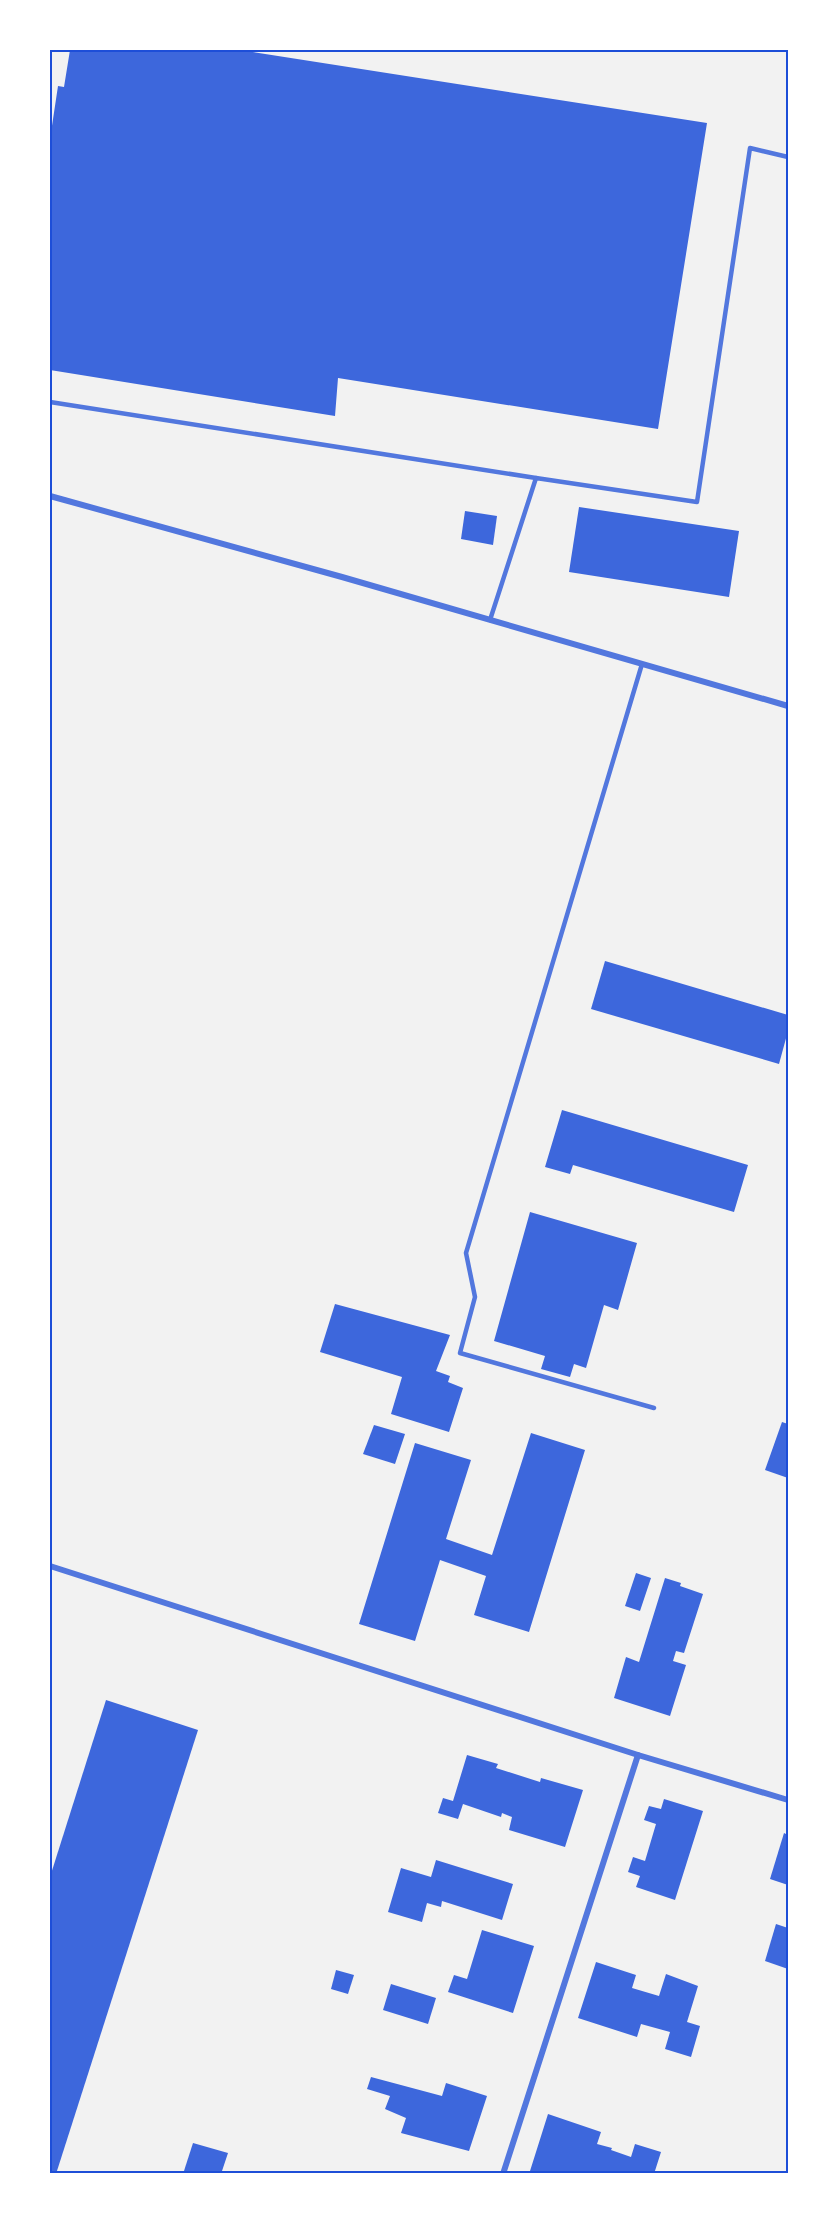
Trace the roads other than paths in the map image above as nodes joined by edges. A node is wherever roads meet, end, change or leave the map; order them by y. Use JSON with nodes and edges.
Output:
{"nodes":[{"id":1,"x":789,"y":157,"type":"edge"},
{"id":2,"x":50,"y":402,"type":"edge"},
{"id":3,"x":536,"y":478,"type":"junction"},
{"id":4,"x":50,"y":496,"type":"edge"},
{"id":5,"x":490,"y":620,"type":"junction"},
{"id":6,"x":642,"y":664,"type":"junction"},
{"id":7,"x":789,"y":706,"type":"edge"},
{"id":8,"x":654,"y":1408,"type":"dead end"},
{"id":9,"x":50,"y":1566,"type":"edge"},
{"id":10,"x":639,"y":1755,"type":"junction"},
{"id":11,"x":789,"y":1800,"type":"edge"},
{"id":12,"x":503,"y":2174,"type":"edge"}],
"edges":[{"from":1,"to":3,"type":"lane"},
{"from":2,"to":3,"type":"lane"},
{"from":3,"to":5,"type":"lane"},
{"from":4,"to":5,"type":"street"},
{"from":5,"to":6,"type":"street"},
{"from":6,"to":7,"type":"street"},
{"from":6,"to":8,"type":"lane"},
{"from":9,"to":10,"type":"street"},
{"from":10,"to":11,"type":"street"},
{"from":10,"to":12,"type":"street"}]}
